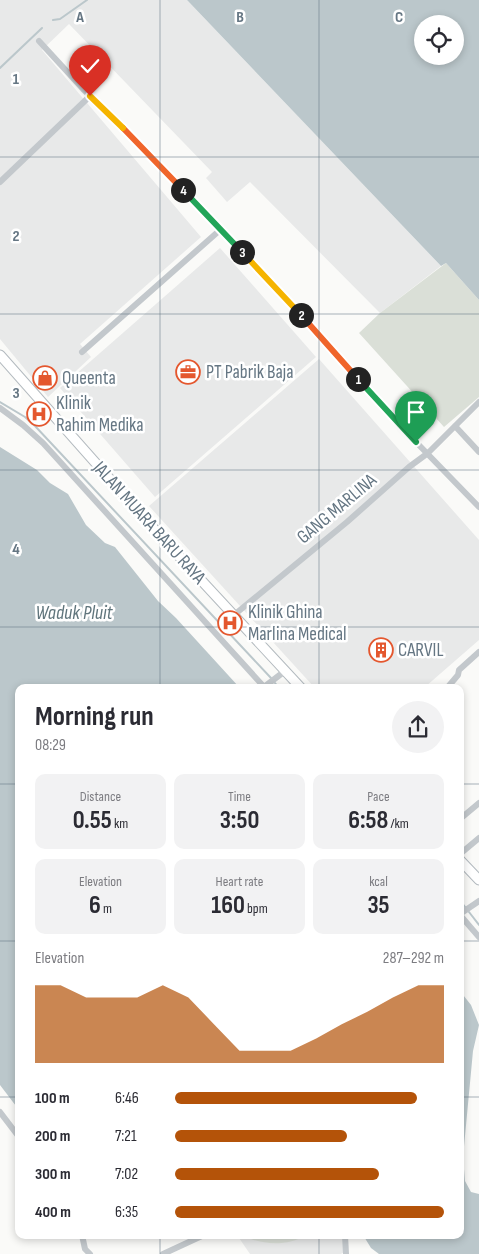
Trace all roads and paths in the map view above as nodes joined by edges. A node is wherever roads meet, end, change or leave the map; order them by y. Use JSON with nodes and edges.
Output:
{"nodes":[{"id":1,"x":39,"y":41,"type":"dead end"},
{"id":2,"x":90,"y":96,"type":"junction"},
{"id":3,"x":0,"y":182,"type":"edge"},
{"id":4,"x":220,"y":230,"type":"junction"},
{"id":5,"x":82,"y":352,"type":"dead end"},
{"id":6,"x":0,"y":355,"type":"edge"},
{"id":7,"x":479,"y":402,"type":"edge"},
{"id":8,"x":0,"y":408,"type":"edge"},
{"id":9,"x":454,"y":426,"type":"junction"},
{"id":10,"x":479,"y":452,"type":"edge"},
{"id":11,"x":428,"y":453,"type":"junction"},
{"id":12,"x":479,"y":507,"type":"edge"},
{"id":13,"x":234,"y":615,"type":"junction"},
{"id":14,"x":479,"y":652,"type":"edge"},
{"id":15,"x":285,"y":671,"type":"junction"},
{"id":16,"x":261,"y":684,"type":"edge"},
{"id":17,"x":268,"y":684,"type":"edge"},
{"id":18,"x":297,"y":684,"type":"edge"},
{"id":19,"x":450,"y":684,"type":"edge"},
{"id":20,"x":479,"y":803,"type":"edge"},
{"id":21,"x":464,"y":816,"type":"edge"},
{"id":22,"x":479,"y":838,"type":"edge"},
{"id":23,"x":464,"y":851,"type":"edge"},
{"id":24,"x":464,"y":864,"type":"edge"},
{"id":25,"x":479,"y":880,"type":"edge"},
{"id":26,"x":479,"y":901,"type":"edge"},
{"id":27,"x":464,"y":911,"type":"edge"},
{"id":28,"x":464,"y":919,"type":"edge"},
{"id":29,"x":479,"y":937,"type":"edge"},
{"id":30,"x":0,"y":1112,"type":"edge"},
{"id":31,"x":15,"y":1132,"type":"edge"},
{"id":32,"x":83,"y":1239,"type":"edge"},
{"id":33,"x":195,"y":1239,"type":"edge"},
{"id":34,"x":346,"y":1239,"type":"edge"},
{"id":35,"x":90,"y":1254,"type":"edge"},
{"id":36,"x":163,"y":1254,"type":"edge"},
{"id":37,"x":346,"y":1254,"type":"edge"}],
"edges":[{"from":1,"to":2,"type":"street"},
{"from":2,"to":3,"type":"street"},
{"from":2,"to":4,"type":"street"},
{"from":4,"to":5,"type":"street"},
{"from":4,"to":11,"type":"street"},
{"from":6,"to":13,"type":"street","name":"JALAN MUARA BARU RAYA"},
{"from":7,"to":9,"type":"street","name":"GANG MARLINA"},
{"from":8,"to":16,"type":"street"},
{"from":9,"to":10,"type":"street"},
{"from":9,"to":11,"type":"street","name":"GANG MARLINA"},
{"from":11,"to":12,"type":"street"},
{"from":11,"to":13,"type":"street","name":"GANG MARLINA"},
{"from":13,"to":15,"type":"street","name":"JALAN MUARA BARU RAYA"},
{"from":14,"to":19,"type":"street"},
{"from":15,"to":17,"type":"street"},
{"from":15,"to":18,"type":"street","name":"JALAN MUARA BARU RAYA"},
{"from":20,"to":21,"type":"street"},
{"from":22,"to":23,"type":"street"},
{"from":24,"to":25,"type":"street"},
{"from":26,"to":27,"type":"street"},
{"from":28,"to":29,"type":"street"},
{"from":30,"to":31,"type":"street"},
{"from":32,"to":35,"type":"street"},
{"from":33,"to":36,"type":"street"},
{"from":34,"to":37,"type":"street"}]}
